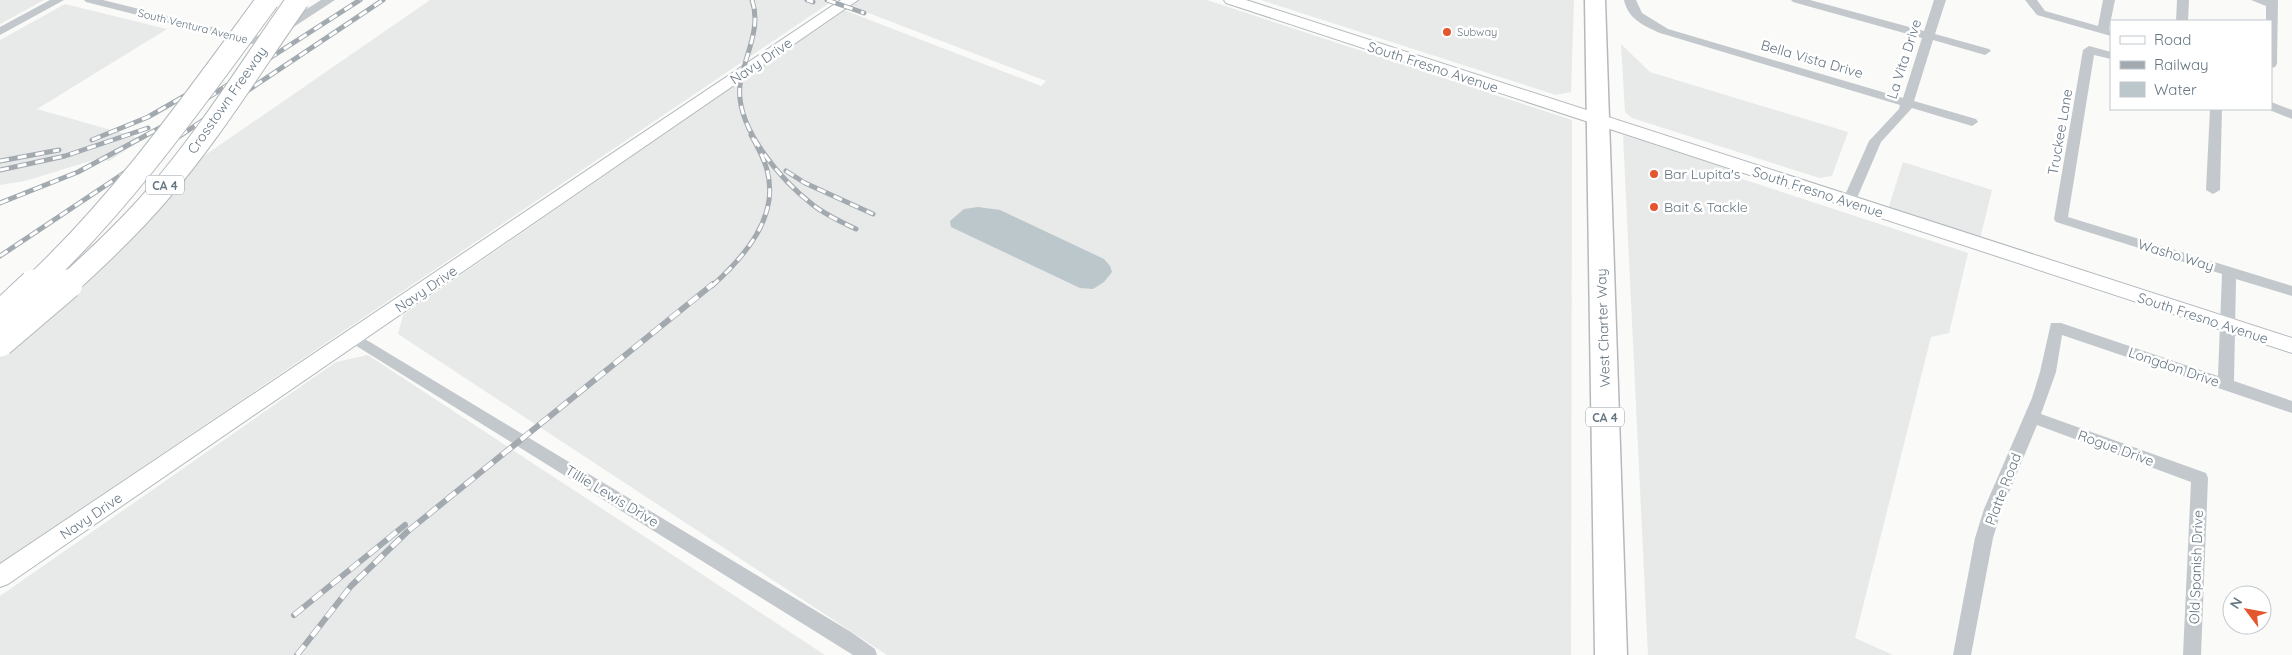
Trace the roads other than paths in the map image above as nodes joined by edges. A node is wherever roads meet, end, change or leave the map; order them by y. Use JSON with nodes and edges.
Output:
{"nodes":[{"id":1,"x":58,"y":0,"type":"edge"},
{"id":2,"x":90,"y":0,"type":"edge"},
{"id":3,"x":268,"y":0,"type":"edge"},
{"id":4,"x":298,"y":0,"type":"edge"},
{"id":5,"x":329,"y":0,"type":"edge"},
{"id":6,"x":851,"y":0,"type":"edge"},
{"id":7,"x":1230,"y":0,"type":"edge"},
{"id":8,"x":1595,"y":0,"type":"edge"},
{"id":9,"x":1630,"y":0,"type":"edge"},
{"id":10,"x":1797,"y":0,"type":"edge"},
{"id":11,"x":1940,"y":0,"type":"edge"},
{"id":12,"x":2109,"y":0,"type":"edge"},
{"id":13,"x":2183,"y":0,"type":"edge"},
{"id":14,"x":2257,"y":0,"type":"edge"},
{"id":15,"x":2272,"y":2,"type":"edge"},
{"id":16,"x":2032,"y":3,"type":"edge"},
{"id":17,"x":2182,"y":20,"type":"edge"},
{"id":18,"x":2272,"y":20,"type":"edge"},
{"id":19,"x":0,"y":32,"type":"edge"},
{"id":20,"x":2107,"y":32,"type":"edge"},
{"id":21,"x":1928,"y":36,"type":"junction"},
{"id":22,"x":1985,"y":51,"type":"dead end"},
{"id":23,"x":2110,"y":56,"type":"edge"},
{"id":24,"x":1908,"y":103,"type":"junction"},
{"id":25,"x":2272,"y":106,"type":"edge"},
{"id":26,"x":2216,"y":110,"type":"edge"},
{"id":27,"x":2292,"y":115,"type":"edge"},
{"id":28,"x":1597,"y":120,"type":"junction"},
{"id":29,"x":1972,"y":122,"type":"dead end"},
{"id":30,"x":2213,"y":190,"type":"dead end"},
{"id":31,"x":1850,"y":202,"type":"junction"},
{"id":32,"x":2061,"y":219,"type":"joint"},
{"id":33,"x":2229,"y":271,"type":"junction"},
{"id":34,"x":2292,"y":291,"type":"edge"},
{"id":35,"x":0,"y":316,"type":"edge"},
{"id":36,"x":2228,"y":326,"type":"junction"},
{"id":37,"x":2056,"y":327,"type":"joint"},
{"id":38,"x":355,"y":338,"type":"junction"},
{"id":39,"x":0,"y":342,"type":"edge"},
{"id":40,"x":2292,"y":346,"type":"edge"},
{"id":41,"x":2226,"y":385,"type":"junction"},
{"id":42,"x":2292,"y":407,"type":"edge"},
{"id":43,"x":2032,"y":417,"type":"junction"},
{"id":44,"x":2200,"y":478,"type":"joint"},
{"id":45,"x":0,"y":577,"type":"edge"},
{"id":46,"x":868,"y":655,"type":"edge"},
{"id":47,"x":1611,"y":655,"type":"edge"},
{"id":48,"x":1962,"y":655,"type":"edge"},
{"id":49,"x":2192,"y":655,"type":"edge"}],
"edges":[{"from":1,"to":19,"type":"street"},
{"from":2,"to":5,"type":"street","name":"South Ventura Avenue"},
{"from":3,"to":35,"type":"highway","name":"Crosstown Freeway","number":"CA 4","bridge":true},
{"from":4,"to":39,"type":"highway","name":"Crosstown Freeway","number":"CA 4","bridge":true},
{"from":6,"to":38,"type":"street","name":"Navy Drive"},
{"from":7,"to":28,"type":"street","name":"South Fresno Avenue"},
{"from":8,"to":28,"type":"highway","name":"West Charter Way","number":"CA 4"},
{"from":9,"to":24,"type":"street","name":"Bella Vista Drive"},
{"from":10,"to":21,"type":"street"},
{"from":11,"to":21,"type":"street","name":"La Vita Drive"},
{"from":12,"to":20,"type":"street"},
{"from":13,"to":17,"type":"street"},
{"from":14,"to":15,"type":"street"},
{"from":15,"to":18,"type":"street"},
{"from":16,"to":20,"type":"street"},
{"from":21,"to":22,"type":"street"},
{"from":21,"to":24,"type":"street","name":"La Vita Drive"},
{"from":23,"to":32,"type":"street","name":"Truckee Lane"},
{"from":24,"to":29,"type":"street","name":"Bella Vista Drive"},
{"from":24,"to":31,"type":"street","name":"La Vita Drive"},
{"from":25,"to":27,"type":"street"},
{"from":26,"to":30,"type":"street"},
{"from":28,"to":31,"type":"street","name":"South Fresno Avenue"},
{"from":28,"to":47,"type":"highway","name":"West Charter Way","number":"CA 4"},
{"from":31,"to":36,"type":"street","name":"South Fresno Avenue"},
{"from":32,"to":33,"type":"street","name":"Washo Way"},
{"from":33,"to":34,"type":"street","name":"Washo Way"},
{"from":33,"to":36,"type":"street"},
{"from":36,"to":40,"type":"street","name":"South Fresno Avenue"},
{"from":36,"to":41,"type":"street"},
{"from":37,"to":41,"type":"street","name":"Longdon Drive"},
{"from":37,"to":43,"type":"street","name":"Platte Road"},
{"from":38,"to":45,"type":"street","name":"Navy Drive"},
{"from":38,"to":46,"type":"street","name":"Tillie Lewis Drive"},
{"from":41,"to":42,"type":"street","name":"Longdon Drive"},
{"from":43,"to":44,"type":"street","name":"Rogue Drive"},
{"from":43,"to":48,"type":"street","name":"Platte Road"},
{"from":44,"to":49,"type":"street","name":"Old Spanish Drive"}]}
